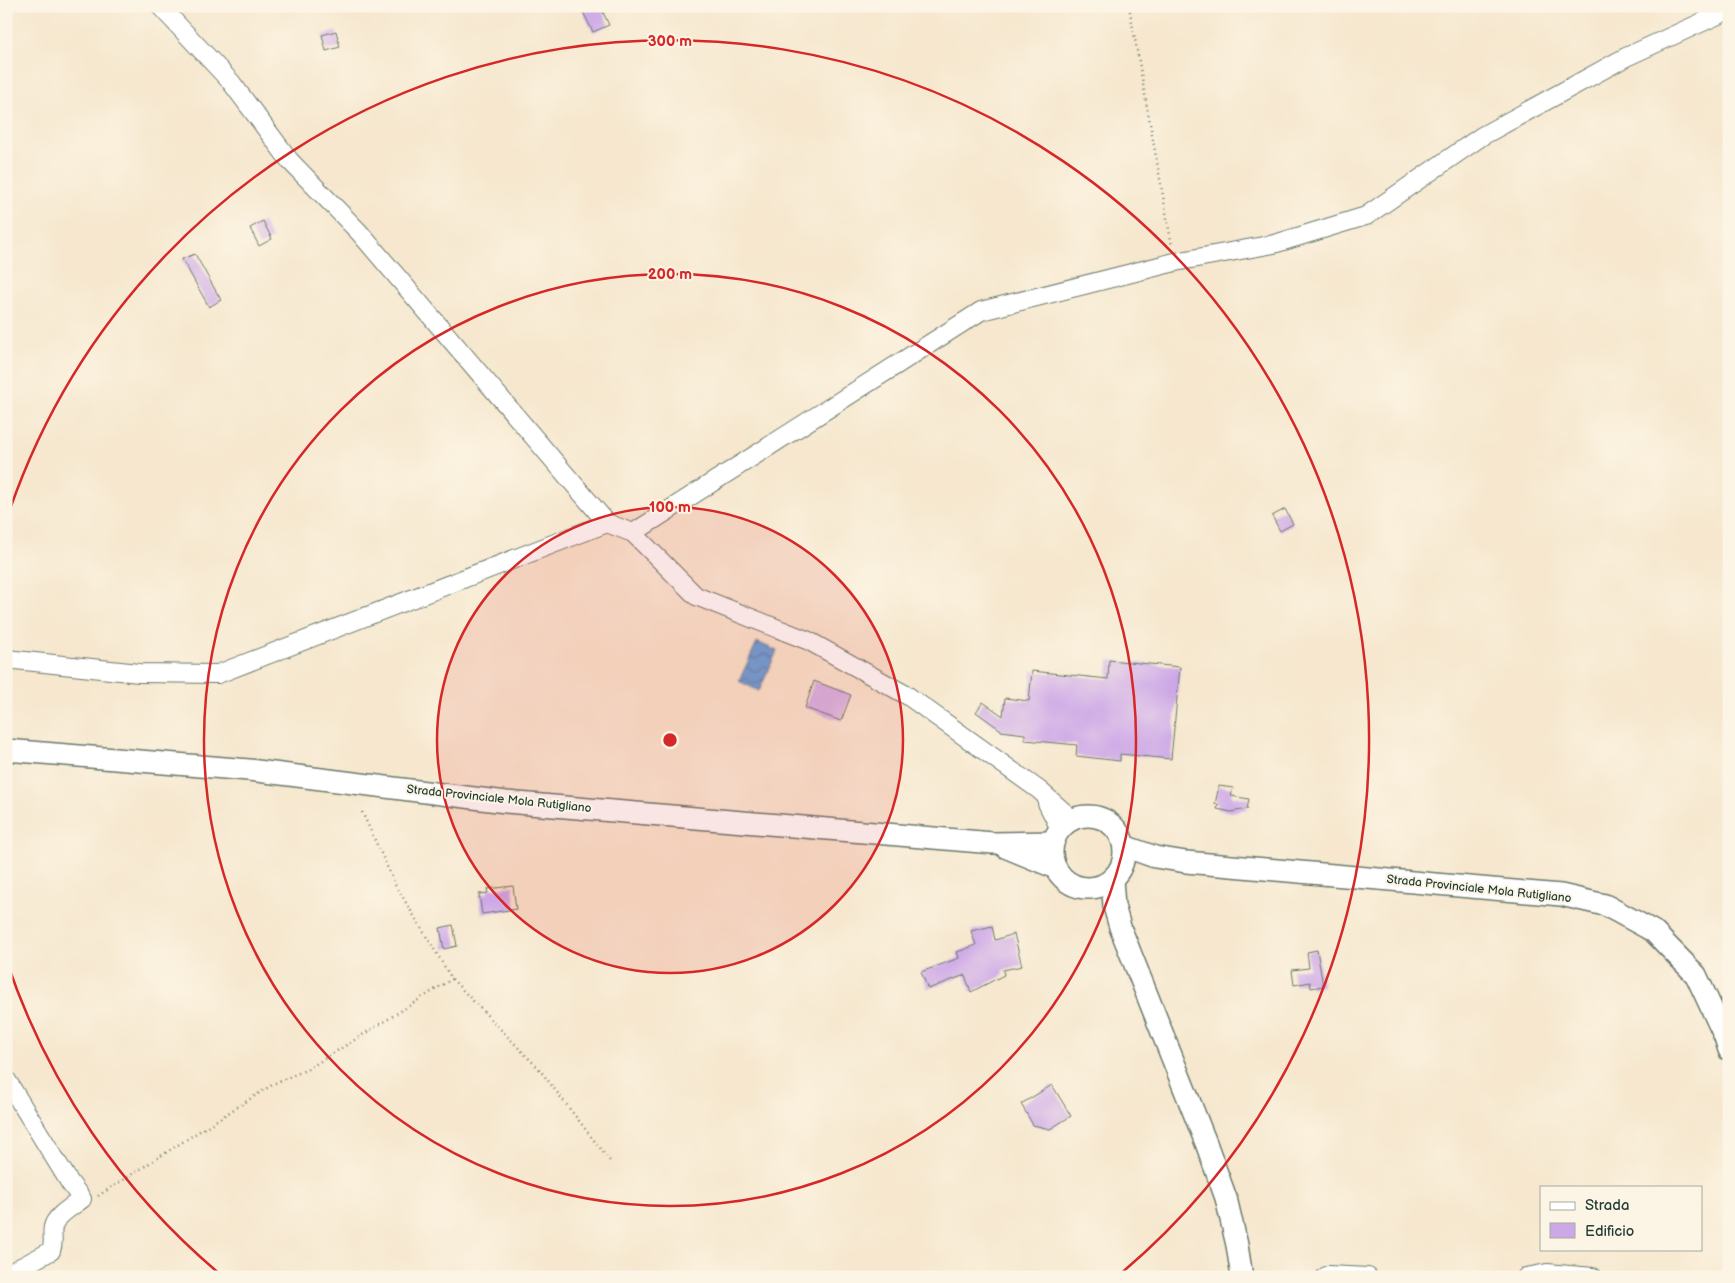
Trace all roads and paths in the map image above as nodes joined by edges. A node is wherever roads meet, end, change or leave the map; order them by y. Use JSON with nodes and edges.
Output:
{"nodes":[{"id":1,"x":160,"y":6,"type":"edge"},
{"id":2,"x":1129,"y":6,"type":"edge"},
{"id":3,"x":1729,"y":10,"type":"edge"},
{"id":4,"x":1175,"y":262,"type":"junction"},
{"id":5,"x":607,"y":523,"type":"junction"},
{"id":6,"x":633,"y":533,"type":"junction"},
{"id":7,"x":6,"y":658,"type":"edge"},
{"id":8,"x":6,"y":750,"type":"edge"},
{"id":9,"x":362,"y":812,"type":"dead end"},
{"id":10,"x":1061,"y":830,"type":"junction"},
{"id":11,"x":993,"y":843,"type":"junction"},
{"id":12,"x":1124,"y":846,"type":"junction"},
{"id":13,"x":1186,"y":862,"type":"junction"},
{"id":14,"x":1056,"y":868,"type":"junction"},
{"id":15,"x":1116,"y":876,"type":"junction"},
{"id":16,"x":1086,"y":889,"type":"junction"},
{"id":17,"x":1120,"y":927,"type":"junction"},
{"id":18,"x":452,"y":978,"type":"junction"},
{"id":19,"x":1729,"y":1050,"type":"edge"},
{"id":20,"x":6,"y":1079,"type":"edge"},
{"id":21,"x":610,"y":1161,"type":"dead end"},
{"id":22,"x":82,"y":1200,"type":"junction"},
{"id":23,"x":6,"y":1275,"type":"edge"},
{"id":24,"x":1242,"y":1277,"type":"edge"},
{"id":25,"x":1325,"y":1277,"type":"edge"},
{"id":26,"x":1368,"y":1277,"type":"edge"},
{"id":27,"x":1526,"y":1277,"type":"edge"},
{"id":28,"x":1593,"y":1277,"type":"edge"}],
"edges":[{"from":1,"to":5,"type":"street"},
{"from":2,"to":4,"type":"path"},
{"from":3,"to":4,"type":"street"},
{"from":4,"to":6,"type":"street"},
{"from":5,"to":6,"type":"street"},
{"from":5,"to":7,"type":"street"},
{"from":6,"to":10,"type":"street"},
{"from":8,"to":11,"type":"main road","name":"Strada Provinciale Mola Rutigliano"},
{"from":9,"to":18,"type":"path"},
{"from":10,"to":11,"type":"main road","name":"Strada Provinciale Mola Rutigliano"},
{"from":10,"to":12,"type":"main road"},
{"from":10,"to":14,"type":"main road"},
{"from":11,"to":14,"type":"main road","name":"Strada Provinciale Mola Rutigliano"},
{"from":12,"to":13,"type":"main road","name":"Strada Provinciale Mola Rutigliano"},
{"from":12,"to":15,"type":"main road"},
{"from":13,"to":15,"type":"main road","name":"Strada Provinciale Mola Rutigliano"},
{"from":13,"to":19,"type":"main road","name":"Strada Provinciale Mola Rutigliano"},
{"from":14,"to":16,"type":"main road"},
{"from":15,"to":16,"type":"main road"},
{"from":15,"to":17,"type":"main road"},
{"from":16,"to":17,"type":"main road"},
{"from":17,"to":24,"type":"main road"},
{"from":18,"to":21,"type":"path"},
{"from":18,"to":22,"type":"path"},
{"from":20,"to":22,"type":"street"},
{"from":22,"to":23,"type":"street"},
{"from":25,"to":26,"type":"street"},
{"from":27,"to":28,"type":"street"}]}
